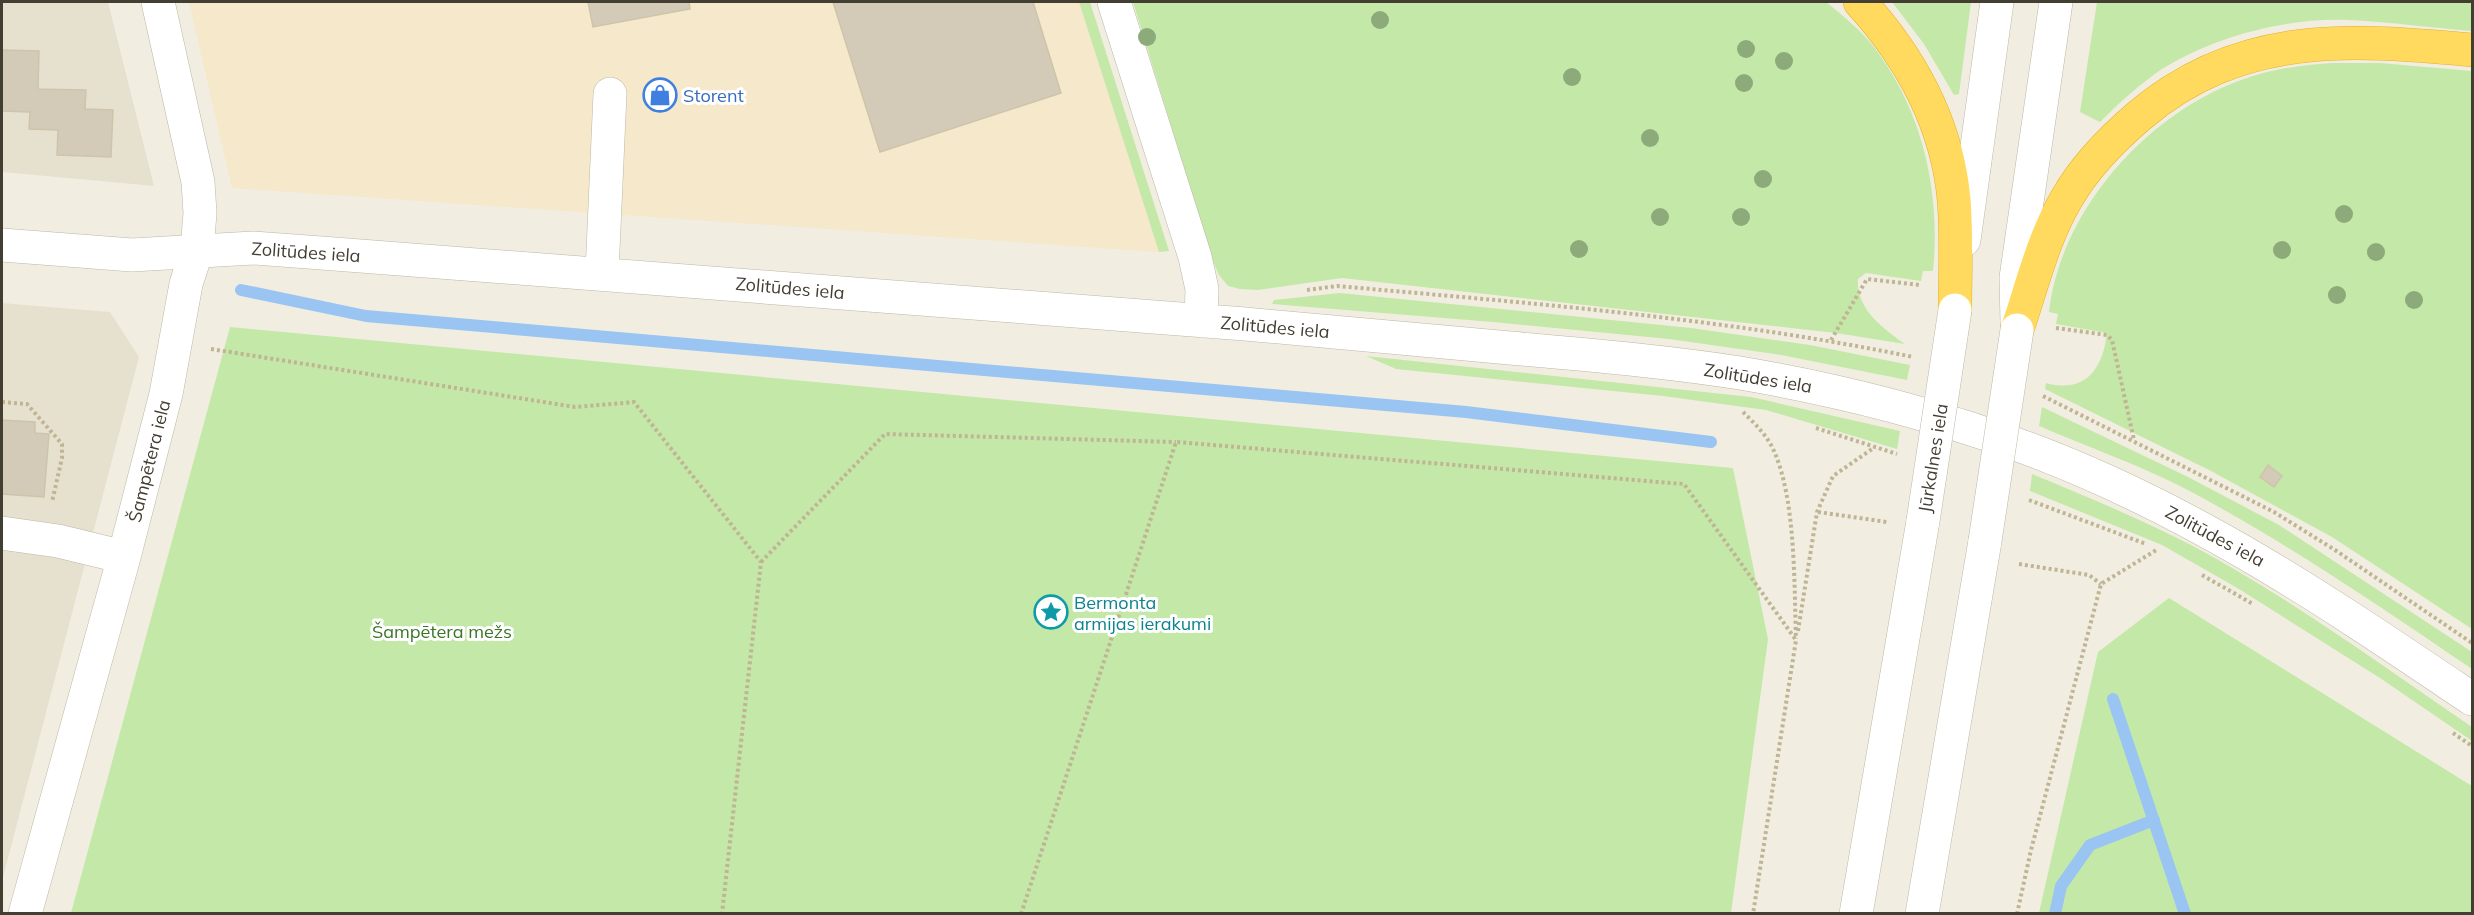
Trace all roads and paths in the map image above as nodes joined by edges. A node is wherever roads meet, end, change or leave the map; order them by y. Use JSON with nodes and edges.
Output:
{"nodes":[{"id":1,"x":158,"y":2,"type":"edge"},
{"id":2,"x":1114,"y":2,"type":"edge"},
{"id":3,"x":1860,"y":2,"type":"edge"},
{"id":4,"x":1997,"y":2,"type":"edge"},
{"id":5,"x":2056,"y":2,"type":"edge"},
{"id":6,"x":2472,"y":50,"type":"edge"},
{"id":7,"x":610,"y":94,"type":"dead end"},
{"id":8,"x":2,"y":245,"type":"edge"},
{"id":9,"x":197,"y":250,"type":"junction"},
{"id":10,"x":602,"y":273,"type":"junction"},
{"id":11,"x":1920,"y":285,"type":"dead end"},
{"id":12,"x":1955,"y":310,"type":"junction"},
{"id":13,"x":1201,"y":321,"type":"junction"},
{"id":14,"x":2055,"y":328,"type":"dead end"},
{"id":15,"x":2017,"y":330,"type":"junction"},
{"id":16,"x":1832,"y":340,"type":"dead end"},
{"id":17,"x":176,"y":341,"type":"junction"},
{"id":18,"x":2,"y":402,"type":"edge"},
{"id":19,"x":1741,"y":410,"type":"dead end"},
{"id":20,"x":2134,"y":441,"type":"dead end"},
{"id":21,"x":1176,"y":442,"type":"junction"},
{"id":22,"x":1875,"y":447,"type":"dead end"},
{"id":23,"x":48,"y":507,"type":"dead end"},
{"id":24,"x":1817,"y":512,"type":"junction"},
{"id":25,"x":1885,"y":522,"type":"dead end"},
{"id":26,"x":2,"y":533,"type":"edge"},
{"id":27,"x":2158,"y":549,"type":"dead end"},
{"id":28,"x":124,"y":557,"type":"junction"},
{"id":29,"x":761,"y":562,"type":"junction"},
{"id":30,"x":2019,"y":564,"type":"dead end"},
{"id":31,"x":2101,"y":584,"type":"junction"},
{"id":32,"x":1796,"y":640,"type":"junction"},
{"id":33,"x":2472,"y":699,"type":"edge"},
{"id":34,"x":25,"y":914,"type":"edge"},
{"id":35,"x":722,"y":914,"type":"edge"},
{"id":36,"x":1021,"y":914,"type":"edge"},
{"id":37,"x":1753,"y":914,"type":"edge"},
{"id":38,"x":1856,"y":914,"type":"edge"},
{"id":39,"x":1922,"y":914,"type":"edge"},
{"id":40,"x":2017,"y":914,"type":"edge"}],
"edges":[{"from":1,"to":9,"type":"street","name":"Šampētera iela"},
{"from":2,"to":13,"type":"street"},
{"from":3,"to":12,"type":"highway"},
{"from":4,"to":12,"type":"street","name":"Jūrkalnes iela"},
{"from":5,"to":15,"type":"street"},
{"from":6,"to":15,"type":"highway"},
{"from":7,"to":10,"type":"street"},
{"from":8,"to":9,"type":"street","name":"Zolitūdes iela"},
{"from":9,"to":10,"type":"street","name":"Zolitūdes iela"},
{"from":9,"to":17,"type":"street","name":"Šampētera iela"},
{"from":10,"to":13,"type":"street","name":"Zolitūdes iela"},
{"from":11,"to":16,"type":"path"},
{"from":12,"to":38,"type":"street","name":"Jūrkalnes iela","bridge":true},
{"from":13,"to":33,"type":"street","name":"Zolitūdes iela"},
{"from":14,"to":20,"type":"path"},
{"from":15,"to":39,"type":"street","bridge":true},
{"from":17,"to":28,"type":"street","name":"Šampētera iela"},
{"from":17,"to":29,"type":"path"},
{"from":18,"to":23,"type":"path"},
{"from":19,"to":32,"type":"path"},
{"from":21,"to":29,"type":"path"},
{"from":21,"to":32,"type":"path"},
{"from":21,"to":36,"type":"path"},
{"from":22,"to":24,"type":"path"},
{"from":24,"to":25,"type":"path"},
{"from":24,"to":32,"type":"path"},
{"from":26,"to":28,"type":"street"},
{"from":27,"to":31,"type":"path"},
{"from":28,"to":34,"type":"street","name":"Šampētera iela"},
{"from":29,"to":35,"type":"path"},
{"from":30,"to":31,"type":"path"},
{"from":31,"to":40,"type":"path"},
{"from":32,"to":37,"type":"path"}]}
